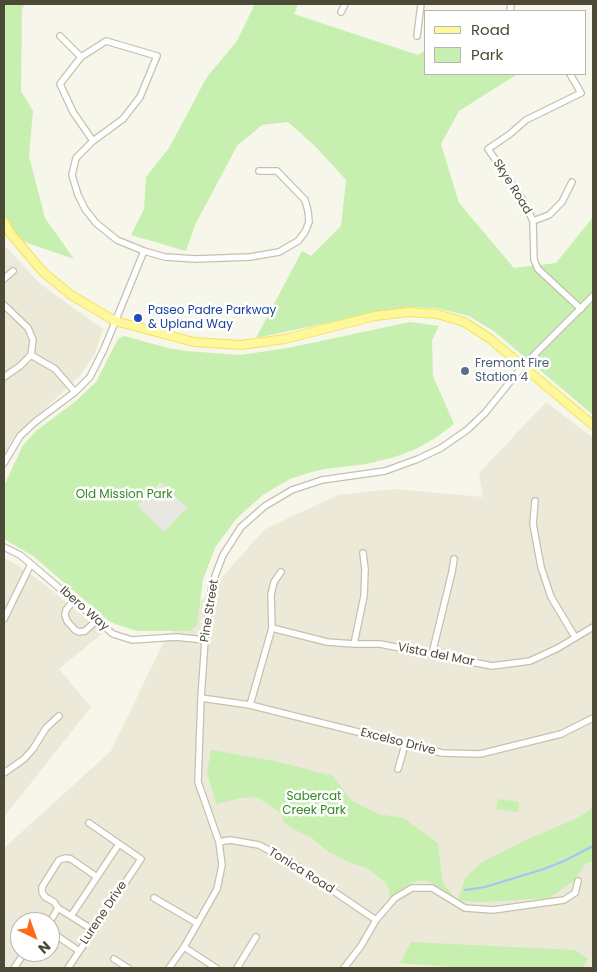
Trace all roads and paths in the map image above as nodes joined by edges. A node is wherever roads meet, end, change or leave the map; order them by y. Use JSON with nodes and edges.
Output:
{"nodes":[{"id":1,"x":345,"y":4,"type":"edge"},
{"id":2,"x":421,"y":4,"type":"edge"},
{"id":3,"x":341,"y":12,"type":"dead end"},
{"id":4,"x":60,"y":36,"type":"dead end"},
{"id":5,"x":417,"y":36,"type":"dead end"},
{"id":6,"x":81,"y":57,"type":"junction"},
{"id":7,"x":571,"y":75,"type":"edge"},
{"id":8,"x":93,"y":141,"type":"junction"},
{"id":9,"x":259,"y":171,"type":"dead end"},
{"id":10,"x":572,"y":182,"type":"dead end"},
{"id":11,"x":533,"y":221,"type":"junction"},
{"id":12,"x":4,"y":222,"type":"edge"},
{"id":13,"x":144,"y":251,"type":"junction"},
{"id":14,"x":13,"y":270,"type":"dead end"},
{"id":15,"x":4,"y":279,"type":"edge"},
{"id":16,"x":593,"y":296,"type":"edge"},
{"id":17,"x":4,"y":305,"type":"edge"},
{"id":18,"x":581,"y":309,"type":"junction"},
{"id":19,"x":115,"y":320,"type":"junction"},
{"id":20,"x":31,"y":355,"type":"junction"},
{"id":21,"x":522,"y":367,"type":"junction"},
{"id":22,"x":4,"y":377,"type":"edge"},
{"id":23,"x":75,"y":392,"type":"junction"},
{"id":24,"x":593,"y":425,"type":"edge"},
{"id":25,"x":4,"y":463,"type":"edge"},
{"id":26,"x":534,"y":501,"type":"dead end"},
{"id":27,"x":4,"y":547,"type":"edge"},
{"id":28,"x":362,"y":553,"type":"dead end"},
{"id":29,"x":454,"y":559,"type":"dead end"},
{"id":30,"x":31,"y":564,"type":"junction"},
{"id":31,"x":281,"y":572,"type":"dead end"},
{"id":32,"x":74,"y":600,"type":"junction"},
{"id":33,"x":4,"y":619,"type":"edge"},
{"id":34,"x":96,"y":620,"type":"junction"},
{"id":35,"x":593,"y":627,"type":"edge"},
{"id":36,"x":272,"y":628,"type":"junction"},
{"id":37,"x":575,"y":637,"type":"junction"},
{"id":38,"x":205,"y":640,"type":"junction"},
{"id":39,"x":354,"y":644,"type":"junction"},
{"id":40,"x":432,"y":654,"type":"junction"},
{"id":41,"x":201,"y":698,"type":"junction"},
{"id":42,"x":250,"y":705,"type":"junction"},
{"id":43,"x":59,"y":716,"type":"dead end"},
{"id":44,"x":593,"y":718,"type":"edge"},
{"id":45,"x":405,"y":745,"type":"junction"},
{"id":46,"x":398,"y":769,"type":"dead end"},
{"id":47,"x":4,"y":774,"type":"edge"},
{"id":48,"x":89,"y":823,"type":"dead end"},
{"id":49,"x":220,"y":842,"type":"junction"},
{"id":50,"x":119,"y":844,"type":"junction"},
{"id":51,"x":97,"y":877,"type":"junction"},
{"id":52,"x":578,"y":881,"type":"dead end"},
{"id":53,"x":154,"y":898,"type":"dead end"},
{"id":54,"x":58,"y":908,"type":"junction"},
{"id":55,"x":56,"y":912,"type":"edge"},
{"id":56,"x":71,"y":916,"type":"junction"},
{"id":57,"x":376,"y":920,"type":"junction"},
{"id":58,"x":197,"y":923,"type":"junction"},
{"id":59,"x":93,"y":930,"type":"junction"},
{"id":60,"x":256,"y":937,"type":"dead end"},
{"id":61,"x":60,"y":939,"type":"edge"},
{"id":62,"x":184,"y":947,"type":"junction"},
{"id":63,"x":79,"y":951,"type":"junction"},
{"id":64,"x":114,"y":959,"type":"dead end"},
{"id":65,"x":68,"y":968,"type":"edge"},
{"id":66,"x":128,"y":968,"type":"edge"},
{"id":67,"x":169,"y":968,"type":"edge"},
{"id":68,"x":216,"y":968,"type":"edge"},
{"id":69,"x":237,"y":968,"type":"edge"},
{"id":70,"x":344,"y":968,"type":"edge"}],
"edges":[{"from":1,"to":3,"type":"street"},
{"from":2,"to":5,"type":"street"},
{"from":4,"to":6,"type":"street"},
{"from":6,"to":8,"type":"street"},
{"from":6,"to":8,"type":"street"},
{"from":7,"to":11,"type":"street","name":"Skye Road"},
{"from":8,"to":13,"type":"street"},
{"from":9,"to":13,"type":"street"},
{"from":10,"to":11,"type":"street"},
{"from":11,"to":18,"type":"street","name":"Skye Road"},
{"from":12,"to":19,"type":"main road"},
{"from":13,"to":19,"type":"street"},
{"from":14,"to":15,"type":"street"},
{"from":16,"to":18,"type":"street","name":"Pine Street"},
{"from":17,"to":20,"type":"street"},
{"from":18,"to":21,"type":"street","name":"Pine Street"},
{"from":19,"to":21,"type":"main road"},
{"from":19,"to":23,"type":"street"},
{"from":20,"to":22,"type":"street"},
{"from":20,"to":23,"type":"street"},
{"from":21,"to":24,"type":"main road"},
{"from":21,"to":38,"type":"street","name":"Pine Street"},
{"from":23,"to":25,"type":"street"},
{"from":26,"to":37,"type":"street"},
{"from":27,"to":30,"type":"street","name":"Ibero Way"},
{"from":28,"to":39,"type":"street"},
{"from":29,"to":40,"type":"street"},
{"from":30,"to":32,"type":"street","name":"Ibero Way"},
{"from":30,"to":33,"type":"street"},
{"from":31,"to":36,"type":"street"},
{"from":32,"to":34,"type":"street","name":"Ibero Way"},
{"from":32,"to":34,"type":"street"},
{"from":34,"to":38,"type":"street","name":"Ibero Way"},
{"from":35,"to":37,"type":"street","name":"Vista del Mar"},
{"from":36,"to":39,"type":"street","name":"Vista del Mar"},
{"from":36,"to":42,"type":"street"},
{"from":37,"to":40,"type":"street","name":"Vista del Mar"},
{"from":38,"to":41,"type":"street","name":"Pine Street"},
{"from":39,"to":40,"type":"street","name":"Vista del Mar"},
{"from":41,"to":42,"type":"street","name":"Excelso Drive"},
{"from":41,"to":49,"type":"street","name":"Pine Street"},
{"from":42,"to":45,"type":"street","name":"Excelso Drive"},
{"from":43,"to":47,"type":"street"},
{"from":44,"to":45,"type":"street","name":"Excelso Drive"},
{"from":45,"to":46,"type":"street"},
{"from":48,"to":50,"type":"street"},
{"from":49,"to":57,"type":"street","name":"Tonica Road"},
{"from":49,"to":58,"type":"street","name":"Pine Street"},
{"from":50,"to":51,"type":"street"},
{"from":50,"to":59,"type":"street","name":"Lurene Drive"},
{"from":51,"to":54,"type":"street"},
{"from":51,"to":56,"type":"street"},
{"from":52,"to":57,"type":"street"},
{"from":53,"to":58,"type":"street"},
{"from":54,"to":55,"type":"street"},
{"from":54,"to":56,"type":"street"},
{"from":56,"to":59,"type":"street"},
{"from":57,"to":70,"type":"street"},
{"from":58,"to":62,"type":"street","name":"Pine Street"},
{"from":59,"to":63,"type":"street","name":"Lurene Drive"},
{"from":60,"to":69,"type":"street"},
{"from":61,"to":63,"type":"street"},
{"from":62,"to":67,"type":"street","name":"Pine Street"},
{"from":62,"to":68,"type":"street"},
{"from":63,"to":65,"type":"street","name":"Lurene Drive"},
{"from":64,"to":66,"type":"street"}]}
